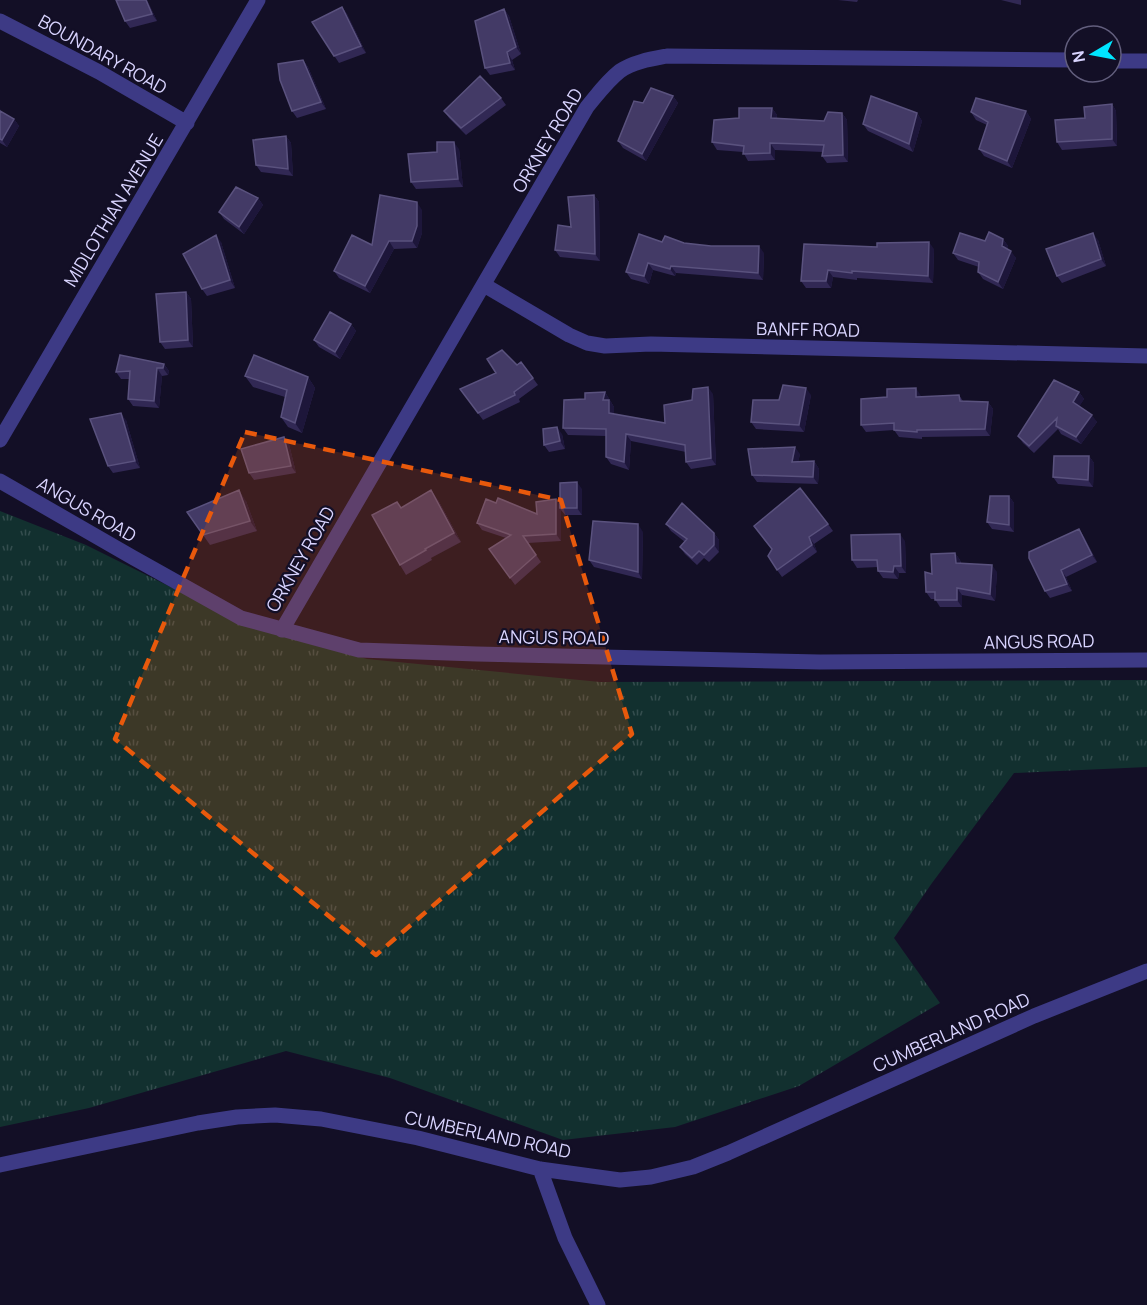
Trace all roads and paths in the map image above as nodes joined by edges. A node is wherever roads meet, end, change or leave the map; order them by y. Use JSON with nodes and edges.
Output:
{"nodes":[{"id":1,"x":258,"y":0,"type":"edge"},
{"id":2,"x":0,"y":21,"type":"edge"},
{"id":3,"x":1063,"y":60,"type":"edge"},
{"id":4,"x":1123,"y":61,"type":"edge"},
{"id":5,"x":1147,"y":61,"type":"edge"},
{"id":6,"x":187,"y":123,"type":"junction"},
{"id":7,"x":484,"y":285,"type":"junction"},
{"id":8,"x":1147,"y":356,"type":"edge"},
{"id":9,"x":0,"y":440,"type":"edge"},
{"id":10,"x":0,"y":481,"type":"edge"},
{"id":11,"x":282,"y":630,"type":"junction"},
{"id":12,"x":1147,"y":660,"type":"edge"},
{"id":13,"x":1147,"y":971,"type":"edge"},
{"id":14,"x":0,"y":1165,"type":"edge"},
{"id":15,"x":540,"y":1169,"type":"junction"},
{"id":16,"x":598,"y":1305,"type":"edge"}],
"edges":[{"from":1,"to":6,"type":"street","name":"MIDLOTHIAN AVENUE"},
{"from":2,"to":6,"type":"street","name":"BOUNDARY ROAD"},
{"from":3,"to":7,"type":"street","name":"ORKNEY ROAD"},
{"from":4,"to":5,"type":"street"},
{"from":6,"to":9,"type":"street","name":"MIDLOTHIAN AVENUE"},
{"from":7,"to":8,"type":"street","name":"BANFF ROAD"},
{"from":7,"to":11,"type":"street","name":"ORKNEY ROAD"},
{"from":10,"to":11,"type":"street","name":"ANGUS ROAD"},
{"from":11,"to":12,"type":"street","name":"ANGUS ROAD"},
{"from":13,"to":15,"type":"street","name":"CUMBERLAND ROAD"},
{"from":14,"to":15,"type":"street","name":"CUMBERLAND ROAD"},
{"from":15,"to":16,"type":"street"}]}
